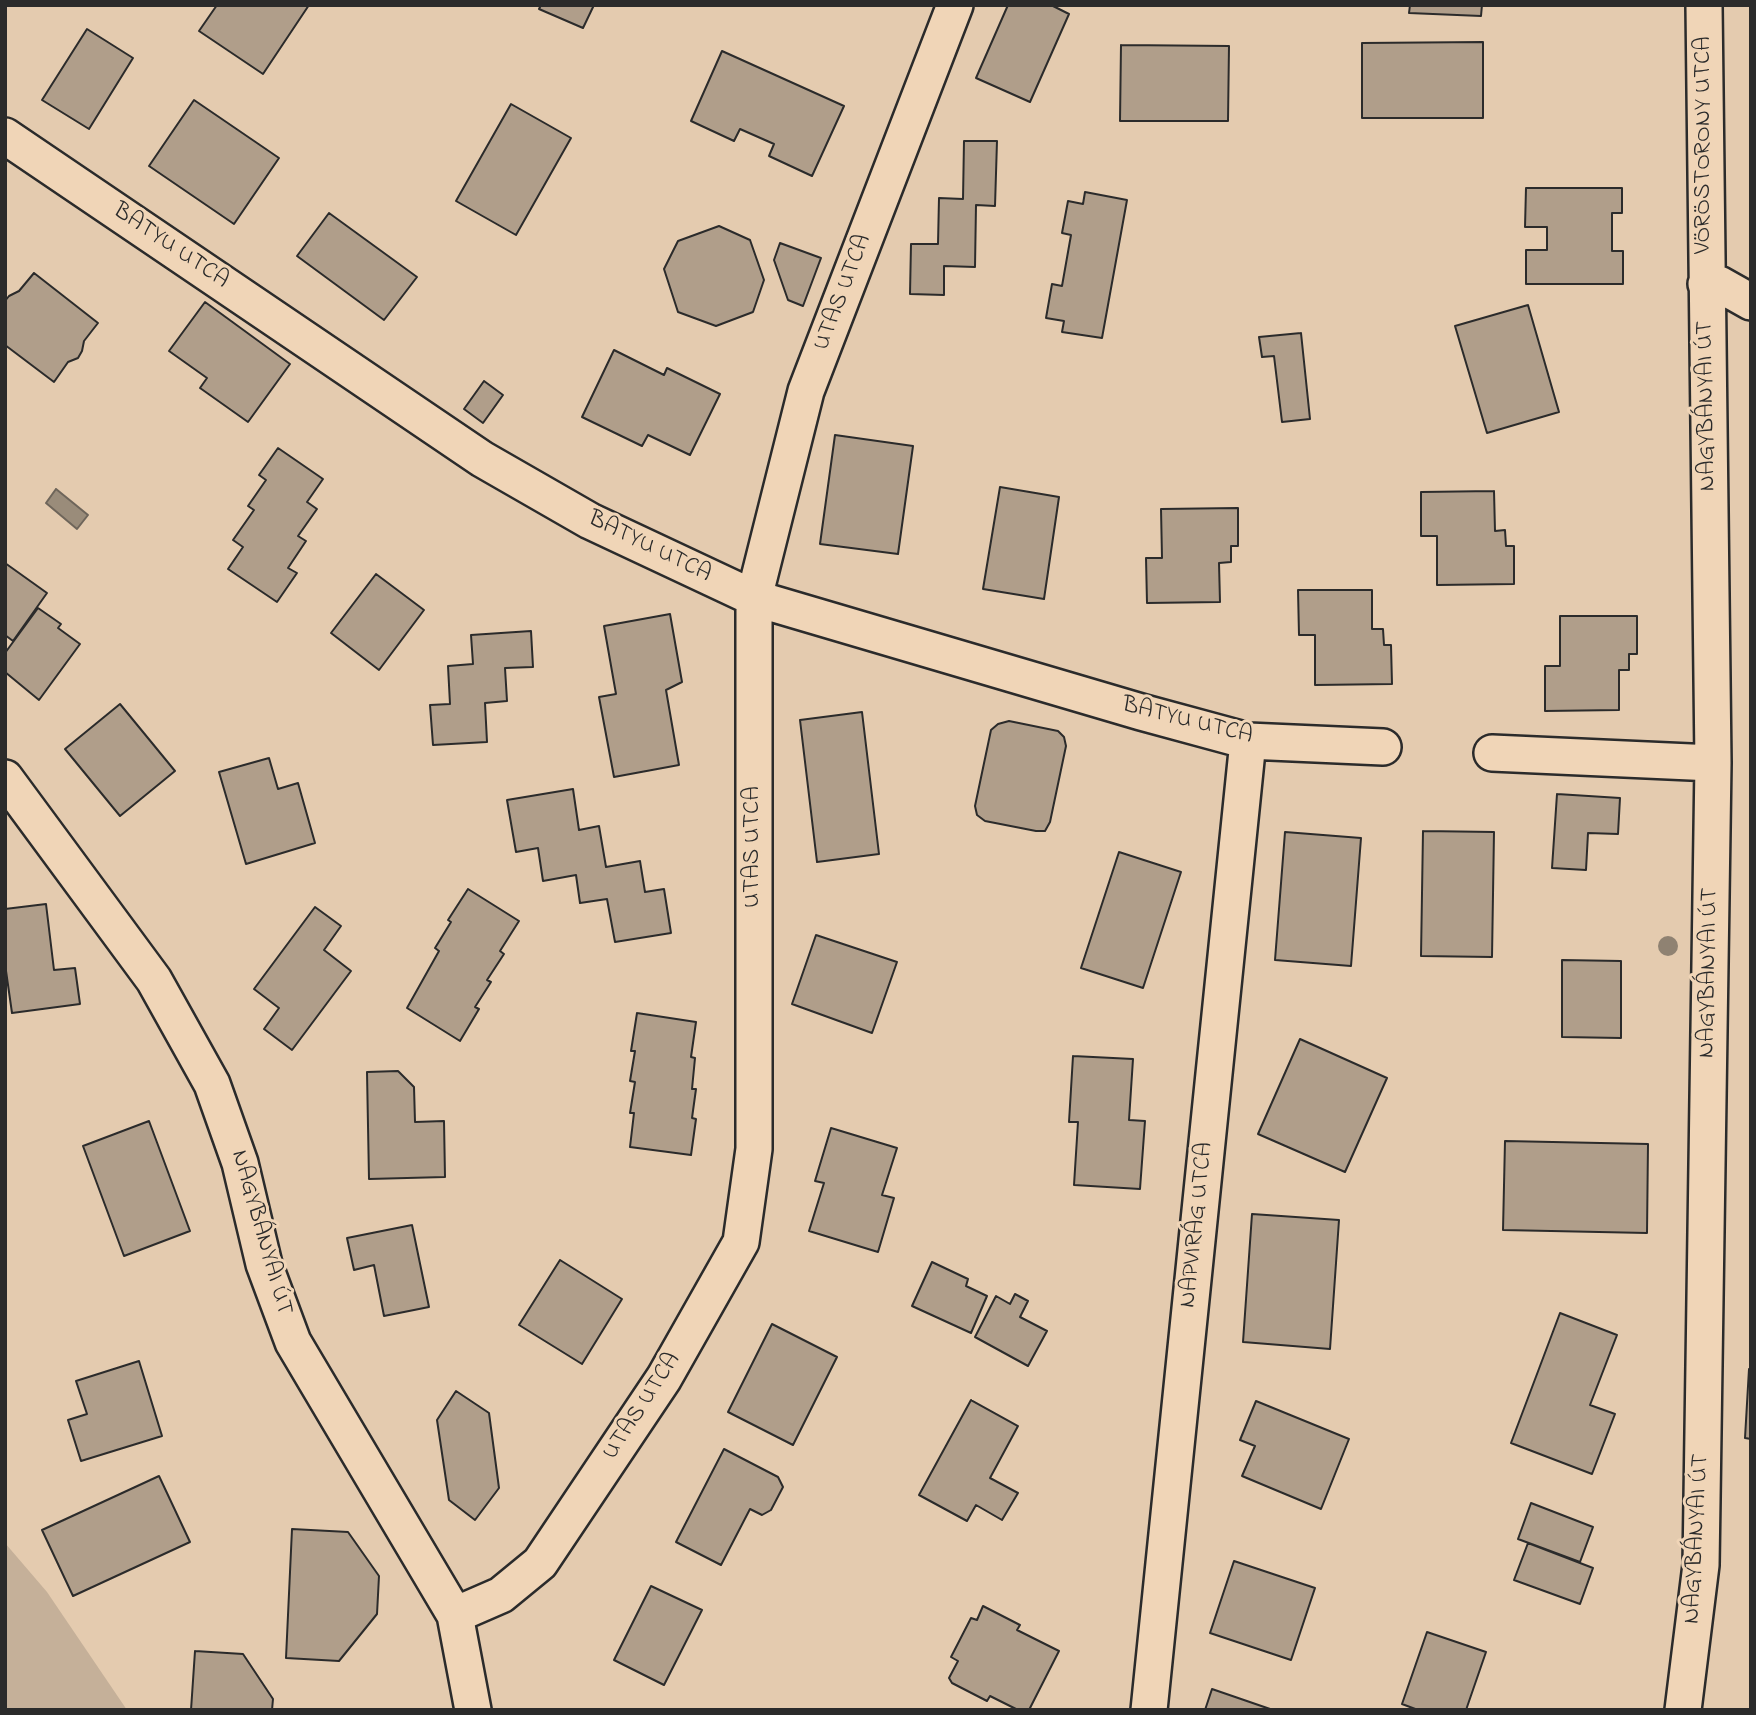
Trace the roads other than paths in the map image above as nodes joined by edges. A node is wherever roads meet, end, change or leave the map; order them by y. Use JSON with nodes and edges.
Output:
{"nodes":[{"id":1,"x":955,"y":5,"type":"edge"},
{"id":2,"x":1704,"y":5,"type":"edge"},
{"id":3,"x":5,"y":136,"type":"edge"},
{"id":4,"x":1706,"y":284,"type":"junction"},
{"id":5,"x":1751,"y":302,"type":"edge"},
{"id":6,"x":754,"y":598,"type":"junction"},
{"id":7,"x":1248,"y":741,"type":"junction"},
{"id":8,"x":1383,"y":747,"type":"dead end"},
{"id":9,"x":1492,"y":753,"type":"dead end"},
{"id":10,"x":1713,"y":762,"type":"junction"},
{"id":11,"x":5,"y":778,"type":"edge"},
{"id":12,"x":455,"y":1615,"type":"junction"},
{"id":13,"x":473,"y":1710,"type":"edge"},
{"id":14,"x":1149,"y":1710,"type":"edge"},
{"id":15,"x":1683,"y":1710,"type":"edge"}],
"edges":[{"from":1,"to":6,"type":"street","name":"UTAS UTCA"},
{"from":2,"to":4,"type":"street","name":"VÖRÖSTORONY UTCA"},
{"from":3,"to":6,"type":"street","name":"BATYU UTCA"},
{"from":4,"to":5,"type":"street","name":"NAGYBÁNYAI ÚT"},
{"from":4,"to":10,"type":"street","name":"NAGYBÁNYAI ÚT"},
{"from":6,"to":7,"type":"street","name":"BATYU UTCA"},
{"from":6,"to":12,"type":"street","name":"UTAS UTCA"},
{"from":7,"to":8,"type":"street","name":"BATYU UTCA"},
{"from":7,"to":14,"type":"street","name":"NAPVIRÁG UTCA"},
{"from":9,"to":10,"type":"street"},
{"from":10,"to":15,"type":"street","name":"NAGYBÁNYAI ÚT"},
{"from":11,"to":12,"type":"street","name":"NAGYBÁNYAI ÚT"},
{"from":12,"to":13,"type":"street","name":"NAGYBÁNYAI ÚT"}]}
